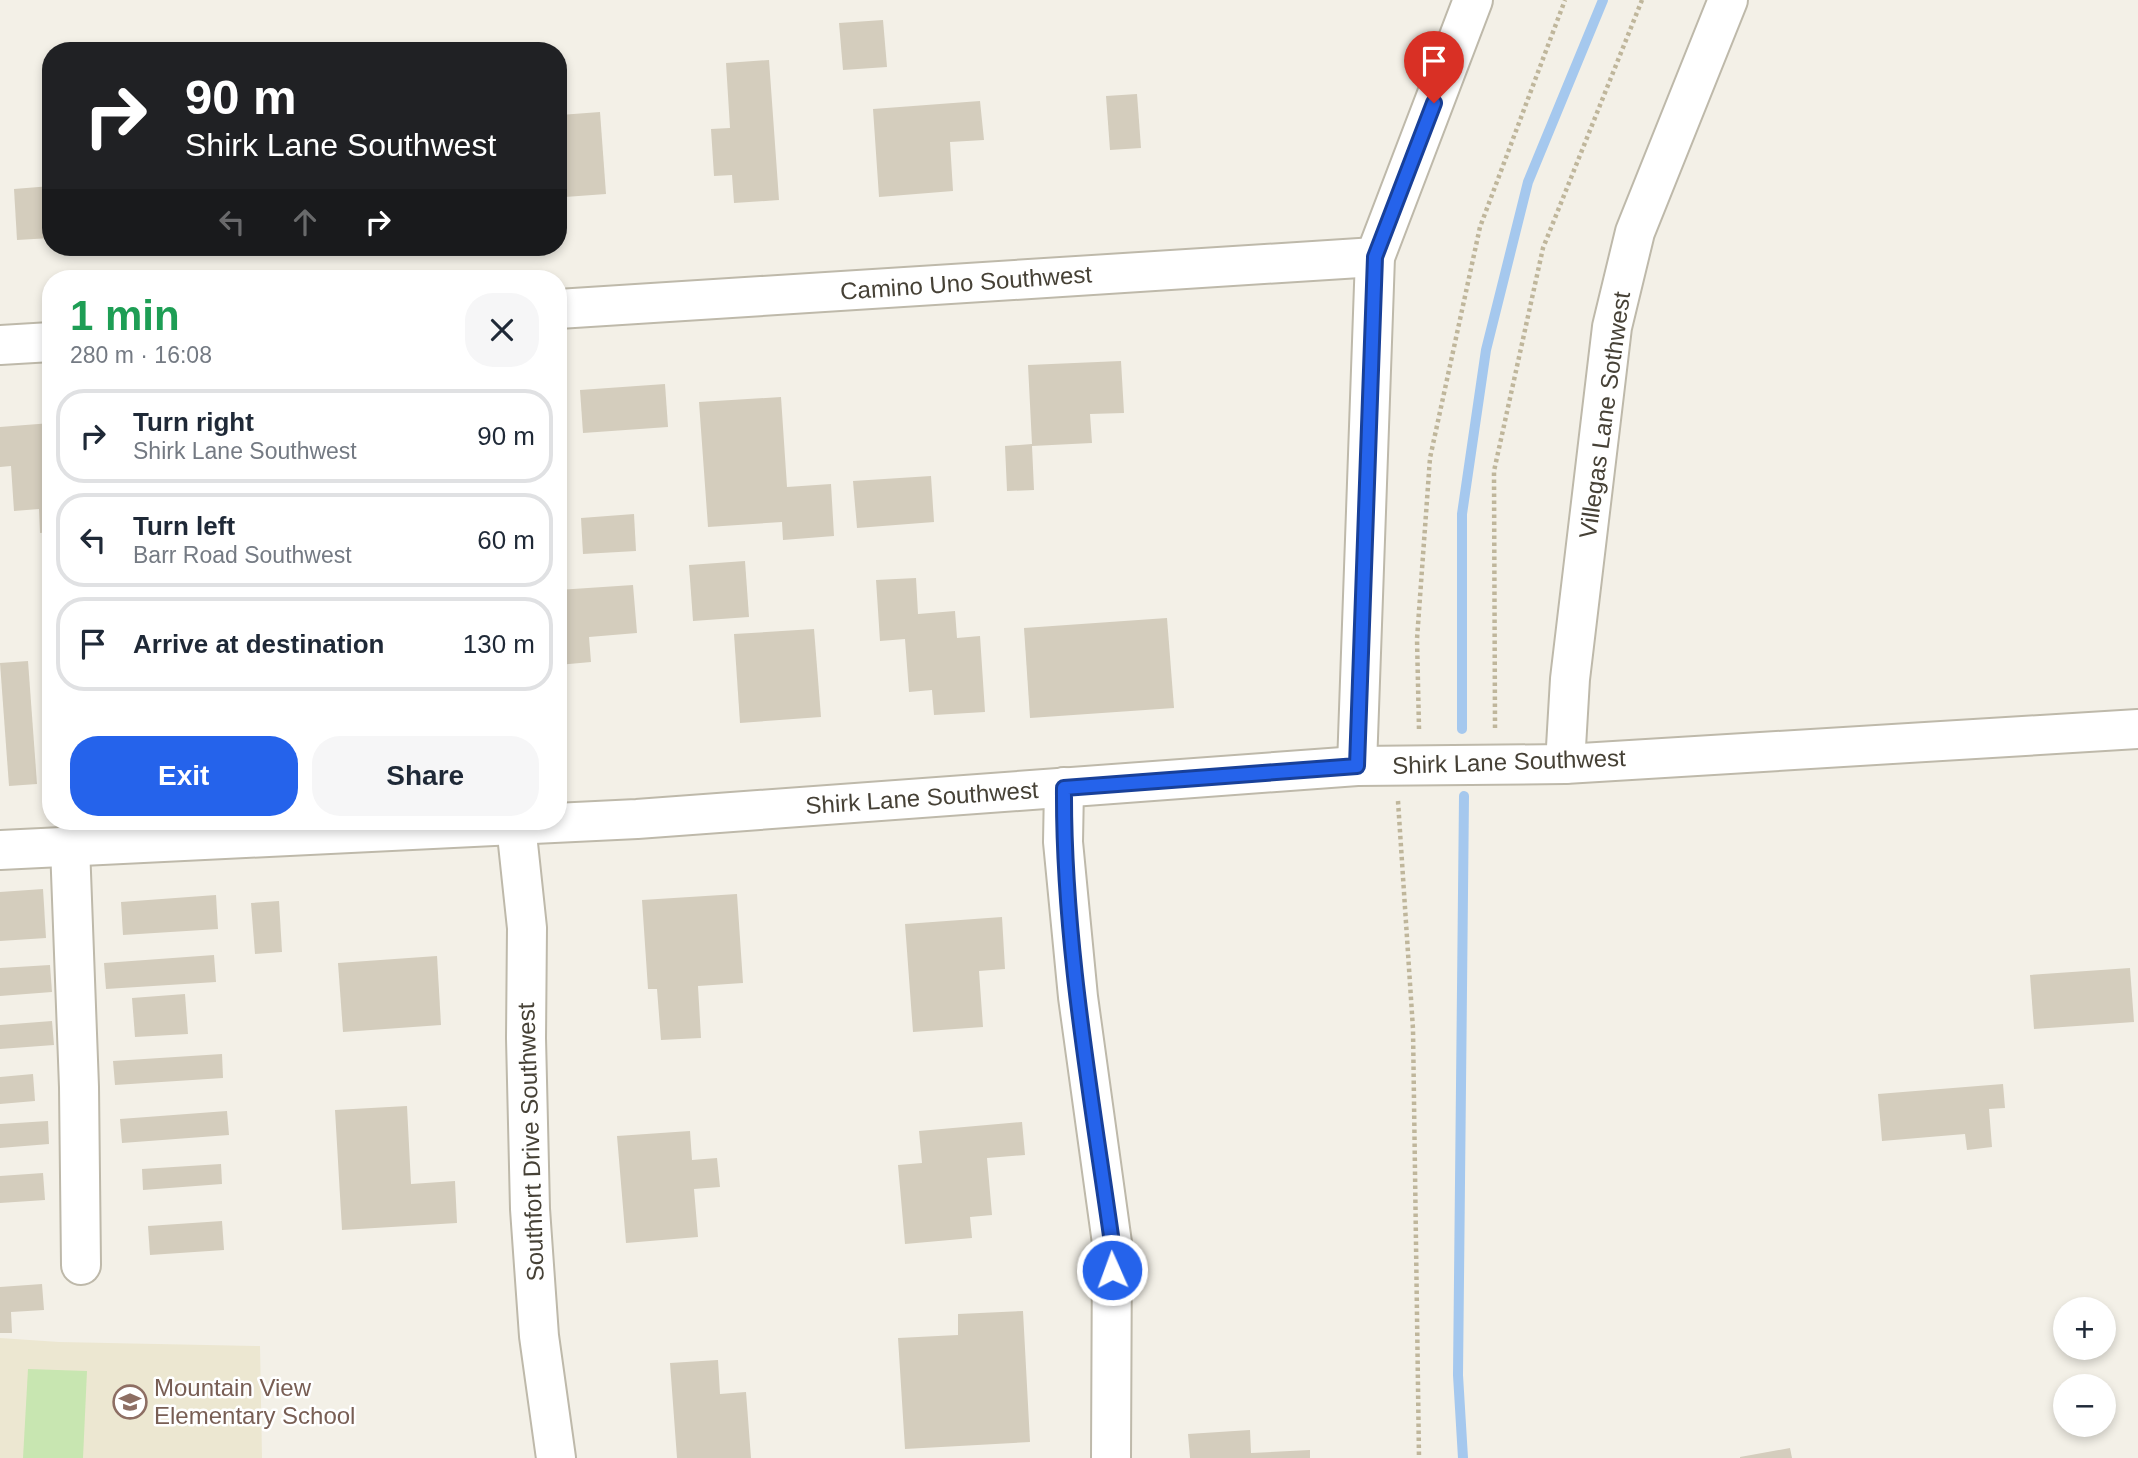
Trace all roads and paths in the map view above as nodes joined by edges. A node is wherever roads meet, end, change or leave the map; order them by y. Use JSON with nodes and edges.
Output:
{"nodes":[{"id":1,"x":1473,"y":0,"type":"edge"},
{"id":2,"x":1565,"y":0,"type":"edge"},
{"id":3,"x":1642,"y":0,"type":"edge"},
{"id":4,"x":1728,"y":0,"type":"edge"},
{"id":5,"x":1375,"y":257,"type":"junction"},
{"id":6,"x":567,"y":308,"type":"edge"},
{"id":7,"x":42,"y":343,"type":"edge"},
{"id":8,"x":0,"y":345,"type":"edge"},
{"id":9,"x":2138,"y":729,"type":"edge"},
{"id":10,"x":1496,"y":764,"type":"junction"},
{"id":11,"x":1565,"y":764,"type":"junction"},
{"id":12,"x":1408,"y":765,"type":"junction"},
{"id":13,"x":1357,"y":766,"type":"junction"},
{"id":14,"x":1064,"y":788,"type":"junction"},
{"id":15,"x":567,"y":822,"type":"edge"},
{"id":16,"x":410,"y":830,"type":"edge"},
{"id":17,"x":517,"y":830,"type":"edge"},
{"id":18,"x":70,"y":846,"type":"junction"},
{"id":19,"x":0,"y":850,"type":"edge"},
{"id":20,"x":81,"y":1265,"type":"dead end"},
{"id":21,"x":556,"y":1458,"type":"edge"},
{"id":22,"x":1111,"y":1458,"type":"edge"},
{"id":23,"x":1419,"y":1458,"type":"edge"}],
"edges":[{"from":1,"to":5,"type":"street"},
{"from":2,"to":12,"type":"path"},
{"from":3,"to":10,"type":"path"},
{"from":4,"to":11,"type":"street","name":"Villegas Lane Sothwest"},
{"from":5,"to":6,"type":"street","name":"Camino Uno Southwest"},
{"from":5,"to":13,"type":"street"},
{"from":7,"to":8,"type":"street"},
{"from":9,"to":11,"type":"street","name":"Shirk Lane Southwest"},
{"from":10,"to":11,"type":"street","name":"Shirk Lane Southwest"},
{"from":10,"to":12,"type":"street","name":"Shirk Lane Southwest"},
{"from":12,"to":13,"type":"street","name":"Shirk Lane Southwest"},
{"from":12,"to":23,"type":"path"},
{"from":13,"to":14,"type":"street","name":"Shirk Lane Southwest"},
{"from":14,"to":15,"type":"street","name":"Shirk Lane Southwest"},
{"from":14,"to":22,"type":"street"},
{"from":16,"to":18,"type":"street","name":"Shirk Lane Southwest"},
{"from":17,"to":21,"type":"street","name":"Southfort Drive Southwest"},
{"from":18,"to":19,"type":"street","name":"Shirk Lane Southwest"},
{"from":18,"to":20,"type":"street"}]}
